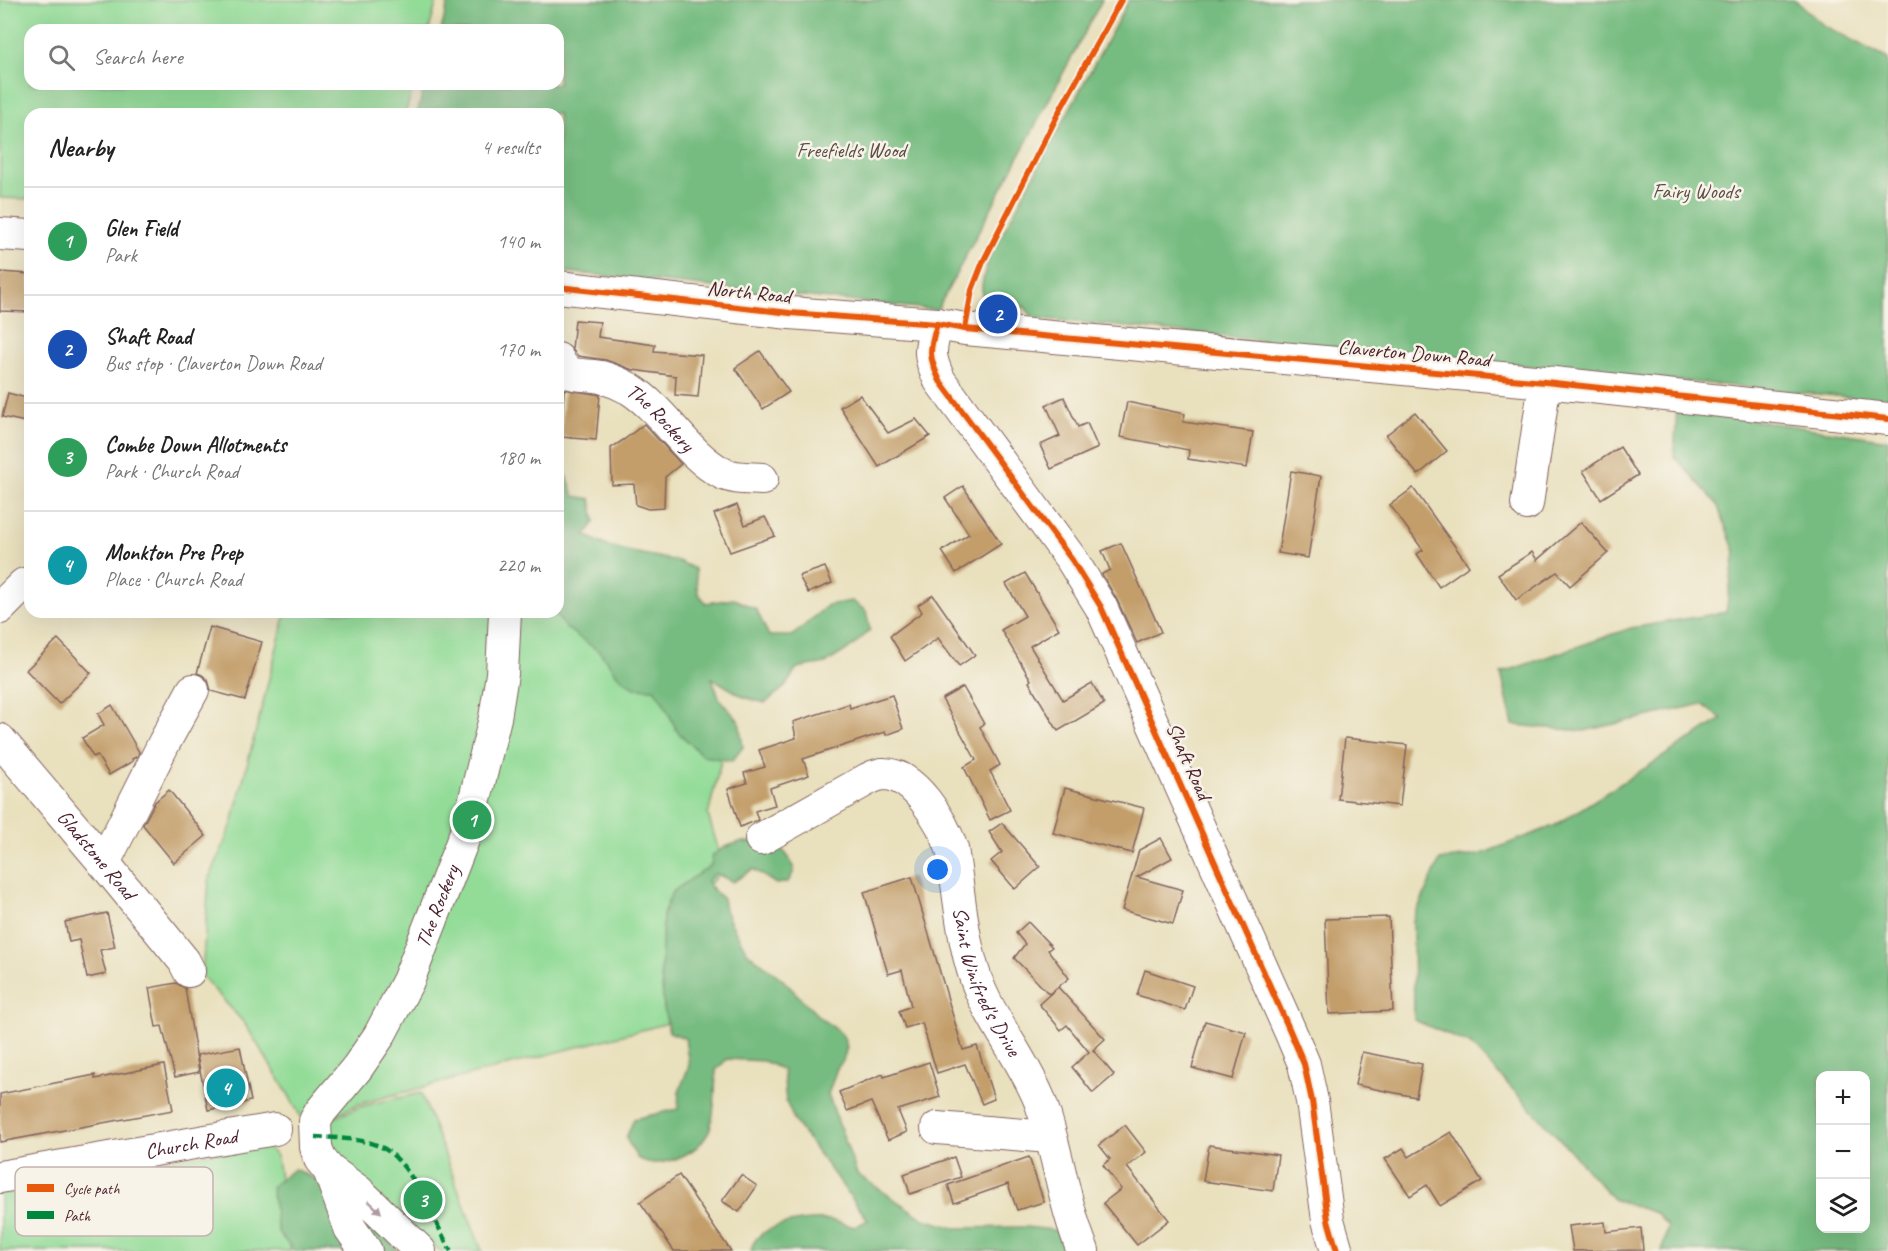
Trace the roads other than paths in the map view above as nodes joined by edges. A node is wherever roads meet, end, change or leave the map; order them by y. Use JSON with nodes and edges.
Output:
{"nodes":[{"id":1,"x":0,"y":234,"type":"edge"},
{"id":2,"x":24,"y":236,"type":"edge"},
{"id":3,"x":564,"y":288,"type":"edge"},
{"id":4,"x":937,"y":324,"type":"junction"},
{"id":5,"x":564,"y":368,"type":"edge"},
{"id":6,"x":1545,"y":382,"type":"junction"},
{"id":7,"x":1888,"y":419,"type":"edge"},
{"id":8,"x":762,"y":479,"type":"dead end"},
{"id":9,"x":1527,"y":504,"type":"dead end"},
{"id":10,"x":24,"y":584,"type":"edge"},
{"id":11,"x":0,"y":608,"type":"edge"},
{"id":12,"x":505,"y":618,"type":"edge"},
{"id":13,"x":193,"y":690,"type":"dead end"},
{"id":14,"x":4,"y":755,"type":"edge"},
{"id":15,"x":761,"y":839,"type":"dead end"},
{"id":16,"x":105,"y":863,"type":"junction"},
{"id":17,"x":189,"y":971,"type":"dead end"},
{"id":18,"x":937,"y":1128,"type":"dead end"},
{"id":19,"x":275,"y":1129,"type":"dead end"},
{"id":20,"x":1050,"y":1137,"type":"junction"},
{"id":21,"x":57,"y":1167,"type":"edge"},
{"id":22,"x":329,"y":1170,"type":"junction"},
{"id":23,"x":15,"y":1174,"type":"edge"},
{"id":24,"x":0,"y":1177,"type":"edge"},
{"id":25,"x":366,"y":1251,"type":"edge"},
{"id":26,"x":420,"y":1251,"type":"edge"},
{"id":27,"x":1083,"y":1251,"type":"edge"},
{"id":28,"x":1337,"y":1251,"type":"edge"}],
"edges":[{"from":1,"to":2,"type":"street"},
{"from":3,"to":4,"type":"street","name":"North Road"},
{"from":4,"to":6,"type":"street","name":"Claverton Down Road"},
{"from":4,"to":28,"type":"street","name":"Shaft Road"},
{"from":5,"to":8,"type":"street","name":"The Rockery"},
{"from":6,"to":7,"type":"street","name":"Claverton Down Road"},
{"from":6,"to":9,"type":"street"},
{"from":10,"to":11,"type":"street"},
{"from":12,"to":22,"type":"street","name":"The Rockery"},
{"from":13,"to":16,"type":"street"},
{"from":14,"to":16,"type":"street","name":"Gladstone Road"},
{"from":15,"to":20,"type":"street","name":"Saint Winifred's Drive"},
{"from":16,"to":17,"type":"street","name":"Gladstone Road"},
{"from":18,"to":20,"type":"street"},
{"from":19,"to":21,"type":"street","name":"Church Road"},
{"from":20,"to":27,"type":"street","name":"Saint Winifred's Drive"},
{"from":22,"to":25,"type":"street","name":"The Rockery"},
{"from":22,"to":26,"type":"street","one_way":true},
{"from":23,"to":24,"type":"street","name":"Church Road"}]}
